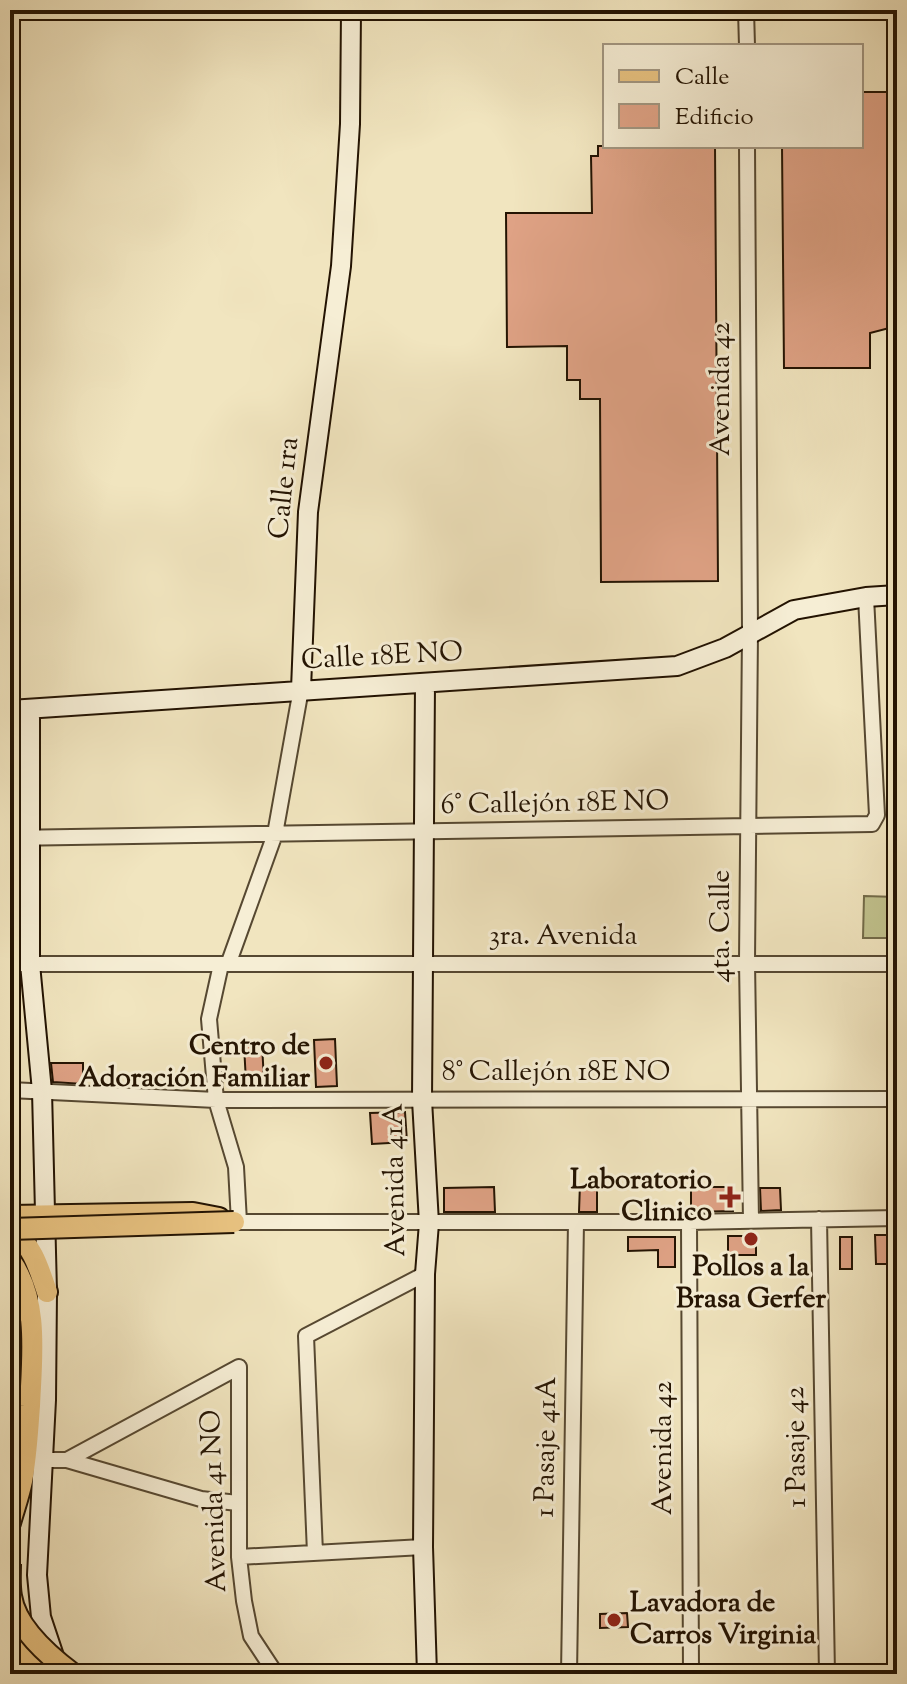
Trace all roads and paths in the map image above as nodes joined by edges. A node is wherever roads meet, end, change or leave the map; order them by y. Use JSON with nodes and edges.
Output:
{"nodes":[{"id":1,"x":351,"y":10,"type":"edge"},
{"id":2,"x":746,"y":10,"type":"edge"},
{"id":3,"x":747,"y":44,"type":"edge"},
{"id":4,"x":747,"y":148,"type":"edge"},
{"id":5,"x":897,"y":595,"type":"edge"},
{"id":6,"x":866,"y":597,"type":"junction"},
{"id":7,"x":750,"y":632,"type":"junction"},
{"id":8,"x":425,"y":684,"type":"junction"},
{"id":9,"x":301,"y":689,"type":"junction"},
{"id":10,"x":30,"y":709,"type":"junction"},
{"id":11,"x":10,"y":710,"type":"edge"},
{"id":12,"x":749,"y":827,"type":"junction"},
{"id":13,"x":422,"y":832,"type":"junction"},
{"id":14,"x":275,"y":834,"type":"junction"},
{"id":15,"x":10,"y":838,"type":"edge"},
{"id":16,"x":30,"y":838,"type":"junction"},
{"id":17,"x":747,"y":962,"type":"junction"},
{"id":18,"x":423,"y":963,"type":"junction"},
{"id":19,"x":10,"y":964,"type":"edge"},
{"id":20,"x":30,"y":964,"type":"junction"},
{"id":21,"x":897,"y":964,"type":"edge"},
{"id":22,"x":224,"y":966,"type":"junction"},
{"id":23,"x":10,"y":1090,"type":"edge"},
{"id":24,"x":42,"y":1091,"type":"junction"},
{"id":25,"x":751,"y":1099,"type":"junction"},
{"id":26,"x":897,"y":1099,"type":"edge"},
{"id":27,"x":216,"y":1100,"type":"junction"},
{"id":28,"x":422,"y":1100,"type":"junction"},
{"id":29,"x":10,"y":1216,"type":"edge"},
{"id":30,"x":46,"y":1216,"type":"junction"},
{"id":31,"x":897,"y":1218,"type":"edge"},
{"id":32,"x":819,"y":1219,"type":"junction"},
{"id":33,"x":751,"y":1220,"type":"junction"},
{"id":34,"x":236,"y":1222,"type":"junction"},
{"id":35,"x":576,"y":1222,"type":"junction"},
{"id":36,"x":689,"y":1222,"type":"junction"},
{"id":37,"x":429,"y":1223,"type":"junction"},
{"id":38,"x":10,"y":1229,"type":"edge"},
{"id":39,"x":10,"y":1260,"type":"edge"},
{"id":40,"x":425,"y":1274,"type":"junction"},
{"id":41,"x":47,"y":1292,"type":"junction"},
{"id":42,"x":10,"y":1356,"type":"edge"},
{"id":43,"x":44,"y":1460,"type":"junction"},
{"id":44,"x":67,"y":1460,"type":"junction"},
{"id":45,"x":10,"y":1475,"type":"edge"},
{"id":46,"x":238,"y":1503,"type":"junction"},
{"id":47,"x":10,"y":1523,"type":"edge"},
{"id":48,"x":423,"y":1547,"type":"junction"},
{"id":49,"x":315,"y":1553,"type":"junction"},
{"id":50,"x":239,"y":1557,"type":"junction"},
{"id":51,"x":10,"y":1564,"type":"edge"},
{"id":52,"x":10,"y":1639,"type":"edge"},
{"id":53,"x":41,"y":1674,"type":"edge"},
{"id":54,"x":65,"y":1674,"type":"edge"},
{"id":55,"x":73,"y":1674,"type":"edge"},
{"id":56,"x":276,"y":1674,"type":"edge"},
{"id":57,"x":427,"y":1674,"type":"edge"},
{"id":58,"x":569,"y":1674,"type":"edge"},
{"id":59,"x":691,"y":1674,"type":"edge"},
{"id":60,"x":827,"y":1674,"type":"edge"}],
"edges":[{"from":1,"to":9,"type":"street","name":"Calle 1ra"},
{"from":2,"to":3,"type":"street"},
{"from":4,"to":7,"type":"street","name":"Avenida 42"},
{"from":5,"to":6,"type":"street","name":"Calle 18E NO"},
{"from":6,"to":7,"type":"street","name":"Calle 18E NO"},
{"from":6,"to":12,"type":"street","name":"6° Callejón 18E NO"},
{"from":7,"to":8,"type":"street","name":"Calle 18E NO"},
{"from":7,"to":12,"type":"street","name":"4ta. Calle"},
{"from":8,"to":9,"type":"street","name":"Calle 18E NO"},
{"from":8,"to":13,"type":"street","name":"Avenida 41A"},
{"from":9,"to":10,"type":"street","name":"Calle 18E NO"},
{"from":9,"to":14,"type":"street","name":"Calle 1ra"},
{"from":10,"to":11,"type":"street","name":"Calle 18E NO"},
{"from":10,"to":16,"type":"street"},
{"from":12,"to":13,"type":"street","name":"6° Callejón 18E NO"},
{"from":12,"to":17,"type":"street","name":"4ta. Calle"},
{"from":13,"to":14,"type":"street","name":"6° Callejón 18E NO"},
{"from":13,"to":18,"type":"street","name":"Avenida 41A"},
{"from":14,"to":16,"type":"street","name":"6° Callejón 18E NO"},
{"from":14,"to":22,"type":"street","name":"Calle 1ra"},
{"from":15,"to":16,"type":"street","name":"6° Callejón 18E NO"},
{"from":16,"to":20,"type":"street"},
{"from":17,"to":18,"type":"street","name":"3ra. Avenida"},
{"from":17,"to":21,"type":"street","name":"3ra. Avenida"},
{"from":17,"to":25,"type":"street","name":"4ta. Calle"},
{"from":18,"to":22,"type":"street","name":"3ra. Avenida"},
{"from":18,"to":28,"type":"street","name":"Avenida 41A"},
{"from":19,"to":20,"type":"street","name":"3ra. Avenida"},
{"from":20,"to":22,"type":"street","name":"3ra. Avenida"},
{"from":20,"to":24,"type":"street"},
{"from":22,"to":27,"type":"street"},
{"from":23,"to":24,"type":"street","name":"8° Callejón 18E NO"},
{"from":24,"to":27,"type":"street","name":"8° Callejón 18E NO"},
{"from":24,"to":30,"type":"street"},
{"from":25,"to":26,"type":"street","name":"8° Callejón 18E NO"},
{"from":25,"to":28,"type":"street","name":"8° Callejón 18E NO"},
{"from":25,"to":33,"type":"street","name":"4ta. Calle"},
{"from":27,"to":28,"type":"street","name":"8° Callejón 18E NO"},
{"from":27,"to":34,"type":"street"},
{"from":28,"to":37,"type":"street","name":"Avenida 41A"},
{"from":29,"to":30,"type":"main road"},
{"from":30,"to":34,"type":"main road"},
{"from":30,"to":41,"type":"street"},
{"from":31,"to":32,"type":"street"},
{"from":32,"to":33,"type":"street"},
{"from":32,"to":60,"type":"street","name":"1 Pasaje 42"},
{"from":33,"to":36,"type":"street"},
{"from":34,"to":37,"type":"street"},
{"from":34,"to":38,"type":"main road","bridge":true},
{"from":35,"to":36,"type":"street"},
{"from":35,"to":37,"type":"street"},
{"from":35,"to":58,"type":"street","name":"1 Pasaje 41A"},
{"from":36,"to":59,"type":"street","name":"Avenida 42"},
{"from":37,"to":40,"type":"street","name":"Avenida 41A"},
{"from":38,"to":41,"type":"main road"},
{"from":39,"to":47,"type":"main road"},
{"from":40,"to":48,"type":"street","name":"Avenida 41A"},
{"from":40,"to":49,"type":"street"},
{"from":41,"to":43,"type":"street"},
{"from":42,"to":45,"type":"main road"},
{"from":43,"to":44,"type":"street"},
{"from":43,"to":54,"type":"street"},
{"from":44,"to":46,"type":"street"},
{"from":44,"to":46,"type":"street","name":"Avenida 41 NO"},
{"from":46,"to":50,"type":"street","name":"Avenida 41 NO"},
{"from":48,"to":49,"type":"street"},
{"from":48,"to":57,"type":"street","name":"Avenida 41A"},
{"from":49,"to":50,"type":"street"},
{"from":50,"to":56,"type":"street","name":"Avenida 41 NO"},
{"from":51,"to":55,"type":"main road","bridge":true},
{"from":52,"to":53,"type":"main road"}]}
